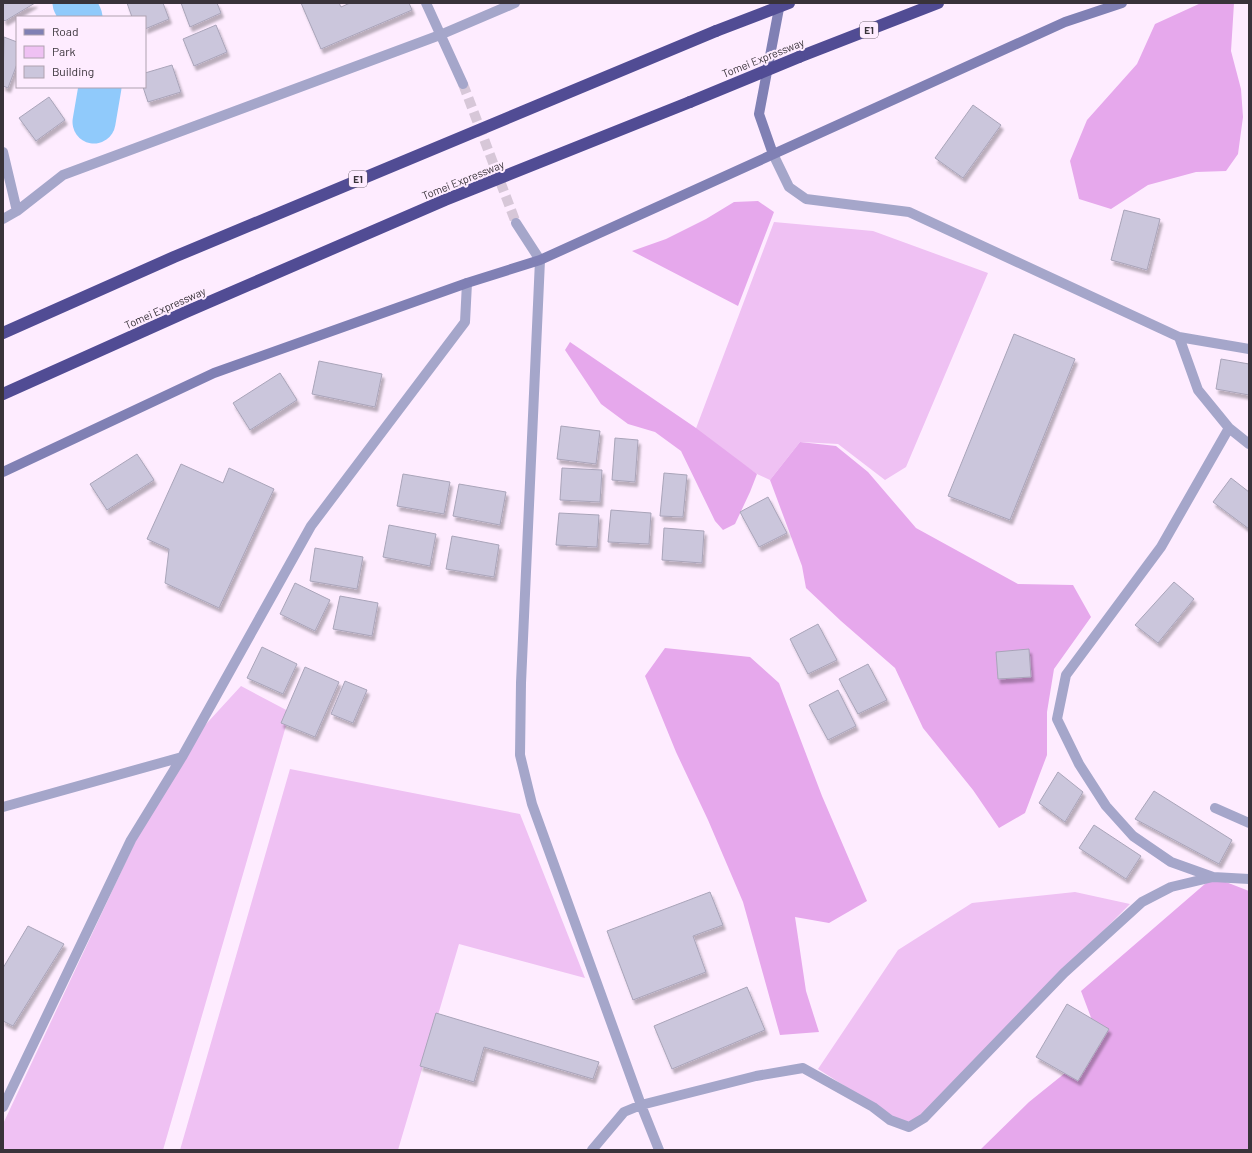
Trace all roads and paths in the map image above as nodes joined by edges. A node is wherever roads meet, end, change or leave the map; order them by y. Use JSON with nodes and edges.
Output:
{"nodes":[{"id":1,"x":426,"y":3,"type":"edge"},
{"id":2,"x":515,"y":3,"type":"edge"},
{"id":3,"x":780,"y":3,"type":"edge"},
{"id":4,"x":789,"y":3,"type":"edge"},
{"id":5,"x":938,"y":3,"type":"edge"},
{"id":6,"x":1122,"y":3,"type":"edge"},
{"id":7,"x":440,"y":35,"type":"junction"},
{"id":8,"x":463,"y":84,"type":"tunnel mouth"},
{"id":9,"x":3,"y":152,"type":"edge"},
{"id":10,"x":773,"y":154,"type":"junction"},
{"id":11,"x":17,"y":211,"type":"junction"},
{"id":12,"x":3,"y":220,"type":"edge"},
{"id":13,"x":516,"y":223,"type":"tunnel mouth"},
{"id":14,"x":540,"y":260,"type":"junction"},
{"id":15,"x":467,"y":283,"type":"junction"},
{"id":16,"x":3,"y":333,"type":"edge"},
{"id":17,"x":1179,"y":338,"type":"junction"},
{"id":18,"x":1249,"y":349,"type":"edge"},
{"id":19,"x":3,"y":394,"type":"edge"},
{"id":20,"x":1229,"y":428,"type":"junction"},
{"id":21,"x":1249,"y":444,"type":"edge"},
{"id":22,"x":3,"y":472,"type":"edge"},
{"id":23,"x":182,"y":757,"type":"junction"},
{"id":24,"x":3,"y":807,"type":"edge"},
{"id":25,"x":1215,"y":808,"type":"dead end"},
{"id":26,"x":1249,"y":823,"type":"edge"},
{"id":27,"x":1213,"y":877,"type":"junction"},
{"id":28,"x":1249,"y":879,"type":"edge"},
{"id":29,"x":641,"y":1105,"type":"junction"},
{"id":30,"x":3,"y":1107,"type":"edge"},
{"id":31,"x":592,"y":1150,"type":"edge"},
{"id":32,"x":659,"y":1150,"type":"edge"}],
"edges":[{"from":1,"to":7,"type":"street"},
{"from":2,"to":7,"type":"street"},
{"from":3,"to":10,"type":"street"},
{"from":4,"to":16,"type":"highway","number":"E1","bridge":true},
{"from":5,"to":19,"type":"highway","name":"Tomei Expressway","number":"E1","bridge":true},
{"from":6,"to":10,"type":"street"},
{"from":7,"to":8,"type":"street"},
{"from":7,"to":11,"type":"street"},
{"from":9,"to":11,"type":"street"},
{"from":10,"to":14,"type":"street"},
{"from":10,"to":17,"type":"street"},
{"from":11,"to":12,"type":"street"},
{"from":13,"to":14,"type":"street"},
{"from":14,"to":15,"type":"street"},
{"from":14,"to":29,"type":"street"},
{"from":15,"to":22,"type":"street"},
{"from":15,"to":23,"type":"street"},
{"from":17,"to":18,"type":"street"},
{"from":17,"to":20,"type":"street"},
{"from":20,"to":21,"type":"street"},
{"from":20,"to":27,"type":"street"},
{"from":23,"to":24,"type":"street"},
{"from":23,"to":30,"type":"street"},
{"from":25,"to":26,"type":"street"},
{"from":27,"to":28,"type":"street"},
{"from":27,"to":29,"type":"street"},
{"from":29,"to":31,"type":"street"},
{"from":29,"to":32,"type":"street"}]}
